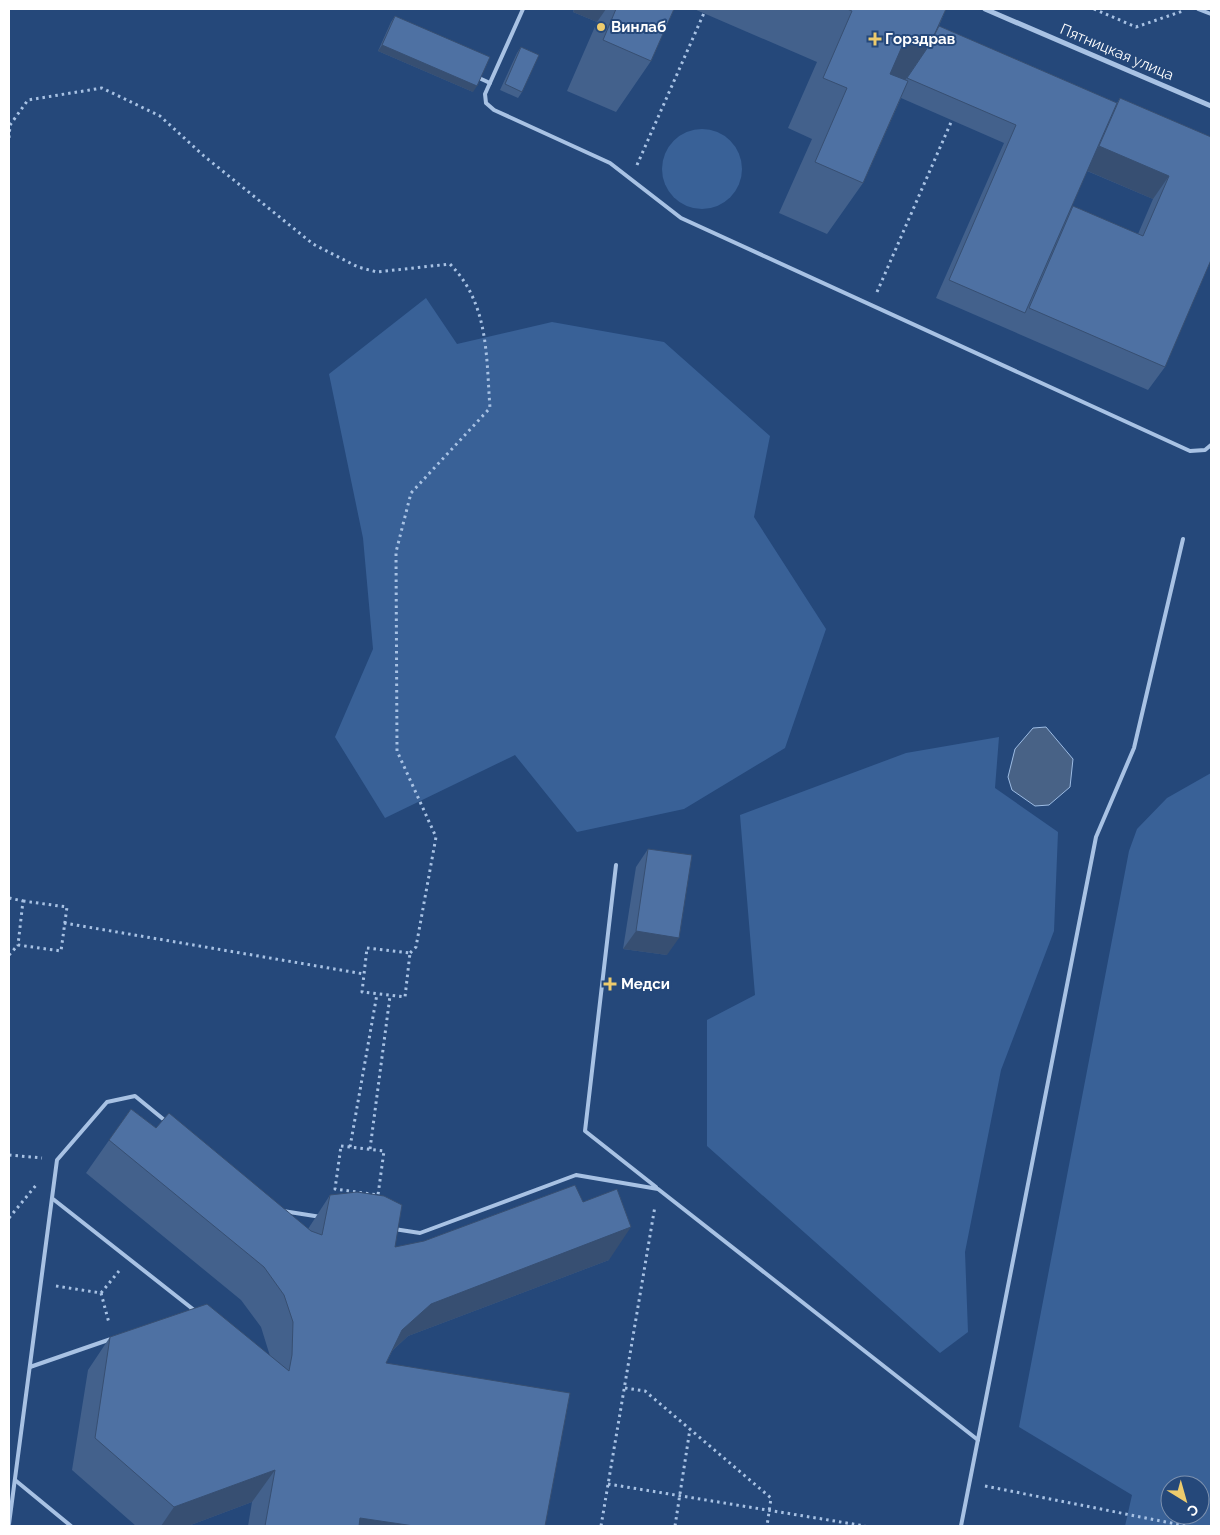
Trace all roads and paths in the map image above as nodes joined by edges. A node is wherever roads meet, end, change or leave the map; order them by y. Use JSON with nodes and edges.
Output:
{"nodes":[{"id":1,"x":523,"y":9,"type":"edge"},
{"id":2,"x":985,"y":9,"type":"edge"},
{"id":3,"x":1094,"y":9,"type":"edge"},
{"id":4,"x":1188,"y":9,"type":"edge"},
{"id":5,"x":1198,"y":9,"type":"edge"},
{"id":6,"x":704,"y":13,"type":"dead end"},
{"id":7,"x":1211,"y":14,"type":"edge"},
{"id":8,"x":479,"y":78,"type":"edge"},
{"id":9,"x":490,"y":83,"type":"junction"},
{"id":10,"x":1211,"y":106,"type":"edge"},
{"id":11,"x":952,"y":120,"type":"dead end"},
{"id":12,"x":9,"y":138,"type":"edge"},
{"id":13,"x":631,"y":180,"type":"junction"},
{"id":14,"x":872,"y":304,"type":"junction"},
{"id":15,"x":1211,"y":445,"type":"edge"},
{"id":16,"x":1183,"y":539,"type":"dead end"},
{"id":17,"x":616,"y":865,"type":"dead end"},
{"id":18,"x":9,"y":898,"type":"edge"},
{"id":19,"x":23,"y":901,"type":"junction"},
{"id":20,"x":64,"y":924,"type":"junction"},
{"id":21,"x":18,"y":945,"type":"junction"},
{"id":22,"x":410,"y":954,"type":"junction"},
{"id":23,"x":9,"y":955,"type":"edge"},
{"id":24,"x":364,"y":974,"type":"junction"},
{"id":25,"x":377,"y":994,"type":"junction"},
{"id":26,"x":390,"y":996,"type":"junction"},
{"id":27,"x":173,"y":1127,"type":"edge"},
{"id":28,"x":350,"y":1147,"type":"junction"},
{"id":29,"x":370,"y":1149,"type":"junction"},
{"id":30,"x":9,"y":1155,"type":"edge"},
{"id":31,"x":58,"y":1160,"type":"junction"},
{"id":32,"x":658,"y":1188,"type":"junction"},
{"id":33,"x":53,"y":1199,"type":"junction"},
{"id":34,"x":280,"y":1210,"type":"edge"},
{"id":35,"x":9,"y":1218,"type":"edge"},
{"id":36,"x":326,"y":1218,"type":"edge"},
{"id":37,"x":392,"y":1229,"type":"edge"},
{"id":38,"x":128,"y":1259,"type":"junction"},
{"id":39,"x":41,"y":1283,"type":"junction"},
{"id":40,"x":101,"y":1293,"type":"junction"},
{"id":41,"x":194,"y":1310,"type":"junction"},
{"id":42,"x":185,"y":1313,"type":"edge"},
{"id":43,"x":192,"y":1319,"type":"edge"},
{"id":44,"x":113,"y":1338,"type":"joint"},
{"id":45,"x":30,"y":1367,"type":"junction"},
{"id":46,"x":624,"y":1388,"type":"junction"},
{"id":47,"x":690,"y":1429,"type":"junction"},
{"id":48,"x":978,"y":1440,"type":"junction"},
{"id":49,"x":15,"y":1480,"type":"junction"},
{"id":50,"x":969,"y":1483,"type":"junction"},
{"id":51,"x":608,"y":1484,"type":"junction"},
{"id":52,"x":680,"y":1496,"type":"junction"},
{"id":53,"x":770,"y":1511,"type":"junction"},
{"id":54,"x":9,"y":1524,"type":"edge"},
{"id":55,"x":846,"y":1525,"type":"edge"},
{"id":56,"x":71,"y":1526,"type":"edge"},
{"id":57,"x":601,"y":1526,"type":"edge"},
{"id":58,"x":675,"y":1526,"type":"edge"},
{"id":59,"x":767,"y":1526,"type":"edge"},
{"id":60,"x":865,"y":1526,"type":"edge"},
{"id":61,"x":961,"y":1526,"type":"edge"},
{"id":62,"x":1186,"y":1526,"type":"edge"}],
"edges":[{"from":1,"to":9,"type":"lane"},
{"from":2,"to":10,"type":"street","name":"Пятницкая улица"},
{"from":3,"to":4,"type":"path"},
{"from":5,"to":7,"type":"lane"},
{"from":6,"to":13,"type":"path"},
{"from":8,"to":9,"type":"lane"},
{"from":9,"to":13,"type":"lane"},
{"from":11,"to":14,"type":"path"},
{"from":12,"to":22,"type":"path"},
{"from":13,"to":14,"type":"lane"},
{"from":14,"to":15,"type":"lane"},
{"from":16,"to":48,"type":"lane"},
{"from":17,"to":32,"type":"lane"},
{"from":18,"to":19,"type":"path"},
{"from":19,"to":20,"type":"path"},
{"from":19,"to":21,"type":"path"},
{"from":20,"to":21,"type":"path"},
{"from":20,"to":24,"type":"path"},
{"from":21,"to":23,"type":"path"},
{"from":22,"to":24,"type":"path"},
{"from":22,"to":26,"type":"path"},
{"from":24,"to":25,"type":"path"},
{"from":25,"to":26,"type":"path"},
{"from":25,"to":28,"type":"path"},
{"from":26,"to":29,"type":"path"},
{"from":27,"to":31,"type":"lane"},
{"from":28,"to":29,"type":"path"},
{"from":28,"to":29,"type":"path"},
{"from":30,"to":31,"type":"path"},
{"from":31,"to":33,"type":"lane"},
{"from":31,"to":35,"type":"path"},
{"from":32,"to":37,"type":"lane"},
{"from":32,"to":46,"type":"path"},
{"from":32,"to":48,"type":"lane"},
{"from":33,"to":38,"type":"lane"},
{"from":33,"to":39,"type":"lane"},
{"from":34,"to":36,"type":"lane"},
{"from":38,"to":40,"type":"path"},
{"from":38,"to":41,"type":"lane"},
{"from":39,"to":40,"type":"path"},
{"from":39,"to":45,"type":"lane"},
{"from":40,"to":44,"type":"path"},
{"from":41,"to":42,"type":"lane"},
{"from":41,"to":43,"type":"lane"},
{"from":44,"to":45,"type":"lane"},
{"from":45,"to":49,"type":"lane"},
{"from":46,"to":47,"type":"path"},
{"from":46,"to":51,"type":"path"},
{"from":47,"to":52,"type":"path"},
{"from":47,"to":53,"type":"path"},
{"from":48,"to":50,"type":"lane"},
{"from":49,"to":54,"type":"lane"},
{"from":49,"to":56,"type":"lane"},
{"from":50,"to":61,"type":"lane"},
{"from":50,"to":62,"type":"path"},
{"from":51,"to":52,"type":"path"},
{"from":51,"to":57,"type":"path"},
{"from":52,"to":53,"type":"path"},
{"from":52,"to":58,"type":"path"},
{"from":53,"to":55,"type":"path"},
{"from":53,"to":59,"type":"path"},
{"from":55,"to":60,"type":"path"}]}
